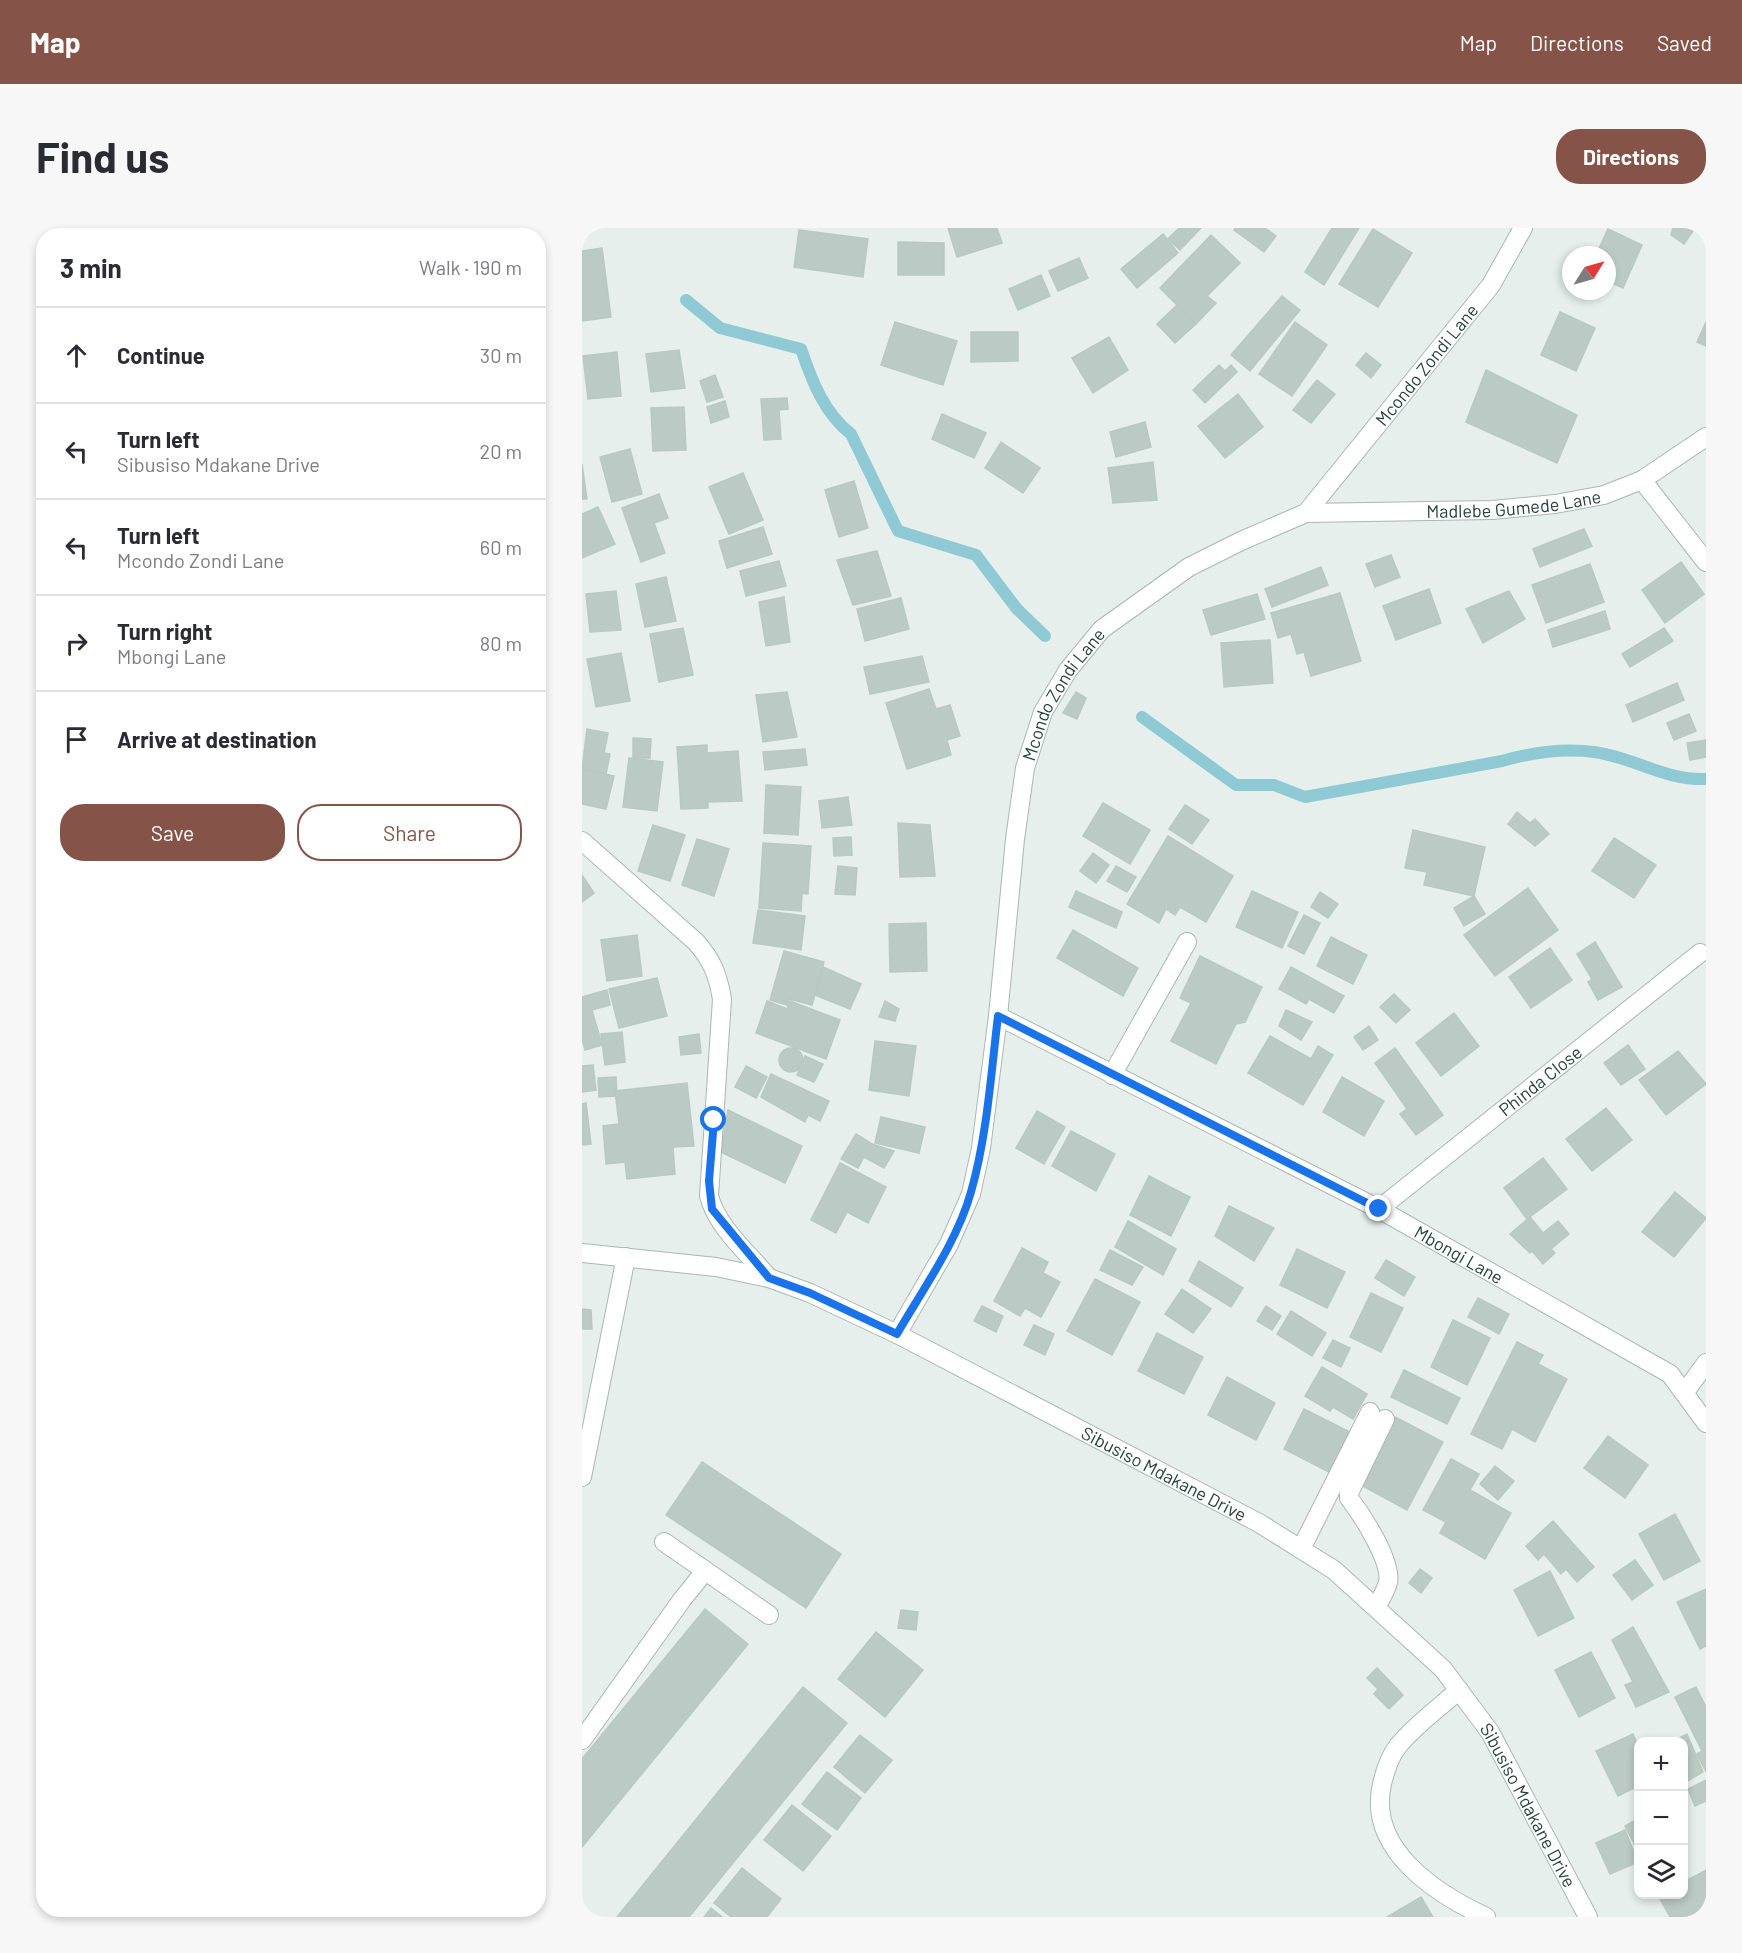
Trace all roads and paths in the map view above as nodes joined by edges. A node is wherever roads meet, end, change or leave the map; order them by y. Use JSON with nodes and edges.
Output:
{"nodes":[{"id":1,"x":1523,"y":228,"type":"edge"},
{"id":2,"x":1706,"y":437,"type":"edge"},
{"id":3,"x":1642,"y":480,"type":"junction"},
{"id":4,"x":1306,"y":513,"type":"junction"},
{"id":5,"x":1706,"y":562,"type":"edge"},
{"id":6,"x":582,"y":841,"type":"edge"},
{"id":7,"x":1187,"y":942,"type":"dead end"},
{"id":8,"x":1700,"y":953,"type":"dead end"},
{"id":9,"x":998,"y":1016,"type":"junction"},
{"id":10,"x":1112,"y":1075,"type":"junction"},
{"id":11,"x":1379,"y":1209,"type":"junction"},
{"id":12,"x":582,"y":1253,"type":"edge"},
{"id":13,"x":626,"y":1257,"type":"junction"},
{"id":14,"x":769,"y":1278,"type":"junction"},
{"id":15,"x":897,"y":1334,"type":"junction"},
{"id":16,"x":1706,"y":1363,"type":"edge"},
{"id":17,"x":1685,"y":1392,"type":"junction"},
{"id":18,"x":1706,"y":1423,"type":"edge"},
{"id":19,"x":582,"y":1477,"type":"edge"},
{"id":20,"x":664,"y":1542,"type":"dead end"},
{"id":21,"x":1301,"y":1549,"type":"junction"},
{"id":22,"x":705,"y":1570,"type":"junction"},
{"id":23,"x":1376,"y":1607,"type":"junction"},
{"id":24,"x":769,"y":1615,"type":"dead end"},
{"id":25,"x":1459,"y":1690,"type":"junction"},
{"id":26,"x":582,"y":1740,"type":"edge"},
{"id":27,"x":1486,"y":1917,"type":"edge"},
{"id":28,"x":1588,"y":1917,"type":"edge"}],
"edges":[{"from":1,"to":4,"type":"street","name":"Mcondo Zondi Lane"},
{"from":2,"to":3,"type":"street","name":"Madlebe Gumede Lane"},
{"from":3,"to":4,"type":"street","name":"Madlebe Gumede Lane"},
{"from":3,"to":5,"type":"street"},
{"from":4,"to":9,"type":"street","name":"Mcondo Zondi Lane"},
{"from":6,"to":14,"type":"street"},
{"from":7,"to":10,"type":"street"},
{"from":8,"to":11,"type":"street","name":"Phinda Close"},
{"from":9,"to":10,"type":"street","name":"Mbongi Lane"},
{"from":9,"to":15,"type":"street","name":"Mcondo Zondi Lane"},
{"from":10,"to":11,"type":"street","name":"Mbongi Lane"},
{"from":11,"to":17,"type":"street","name":"Mbongi Lane"},
{"from":12,"to":13,"type":"street","name":"Sibusiso Mdakane Drive"},
{"from":13,"to":14,"type":"street","name":"Sibusiso Mdakane Drive"},
{"from":13,"to":19,"type":"street"},
{"from":14,"to":15,"type":"street","name":"Sibusiso Mdakane Drive"},
{"from":15,"to":21,"type":"street","name":"Sibusiso Mdakane Drive"},
{"from":16,"to":17,"type":"street"},
{"from":17,"to":18,"type":"street","name":"Mbongi Lane"},
{"from":20,"to":22,"type":"street"},
{"from":21,"to":23,"type":"street","name":"Sibusiso Mdakane Drive"},
{"from":21,"to":23,"type":"street"},
{"from":22,"to":24,"type":"street"},
{"from":22,"to":26,"type":"street"},
{"from":23,"to":25,"type":"street","name":"Sibusiso Mdakane Drive"},
{"from":25,"to":27,"type":"street"},
{"from":25,"to":28,"type":"street","name":"Sibusiso Mdakane Drive"}]}
